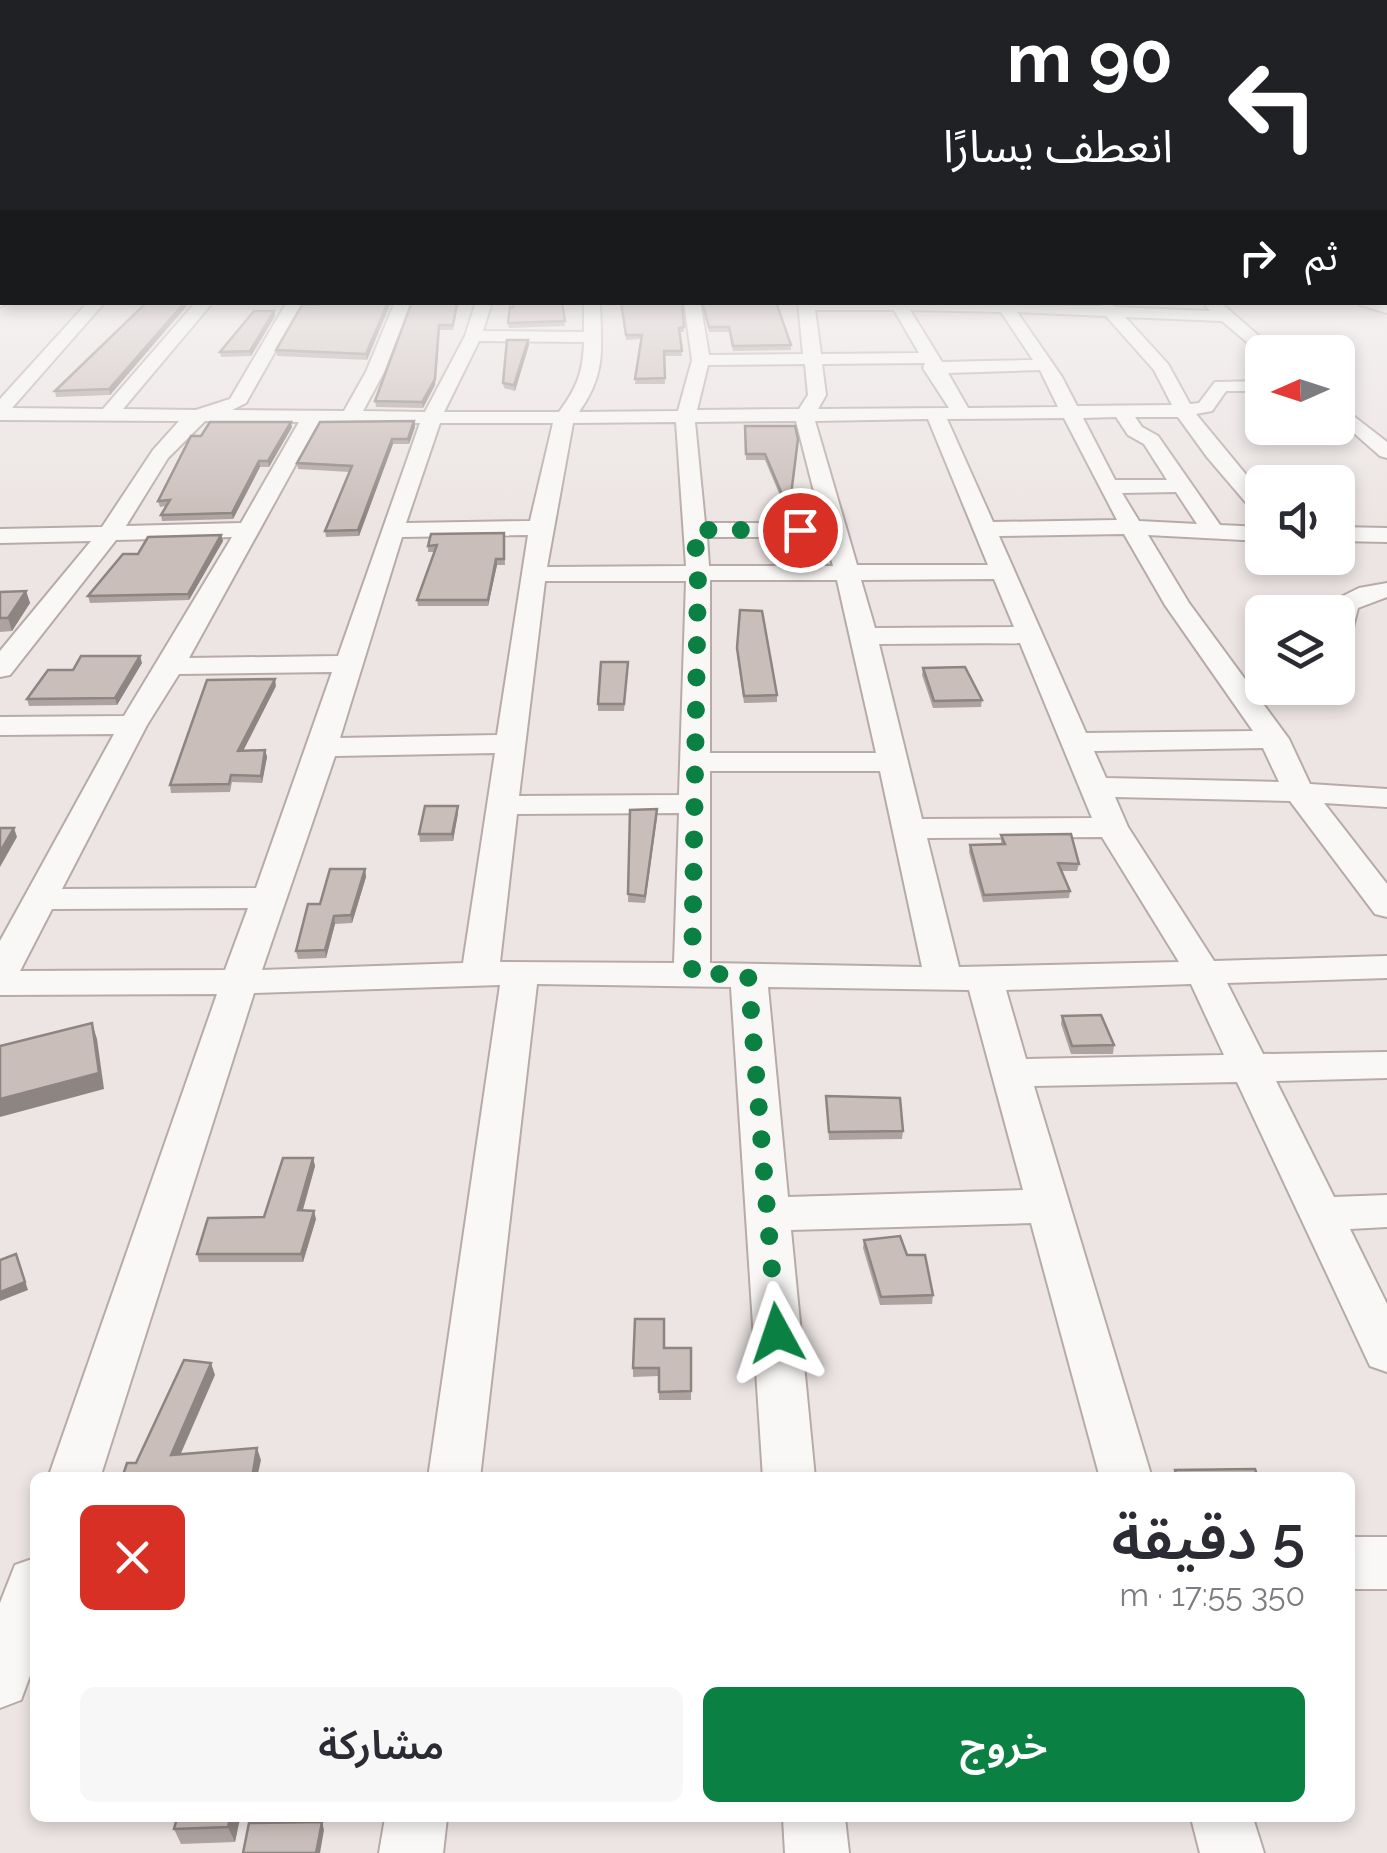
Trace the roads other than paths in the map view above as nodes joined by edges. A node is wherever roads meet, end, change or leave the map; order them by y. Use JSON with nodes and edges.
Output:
{"nodes":[{"id":1,"x":56,"y":347,"type":"edge"},
{"id":2,"x":166,"y":347,"type":"edge"},
{"id":3,"x":269,"y":347,"type":"edge"},
{"id":4,"x":385,"y":347,"type":"edge"},
{"id":5,"x":467,"y":347,"type":"edge"},
{"id":6,"x":593,"y":347,"type":"edge"},
{"id":7,"x":704,"y":347,"type":"edge"},
{"id":8,"x":710,"y":347,"type":"edge"},
{"id":9,"x":808,"y":347,"type":"edge"},
{"id":10,"x":922,"y":347,"type":"edge"},
{"id":11,"x":1033,"y":347,"type":"edge"},
{"id":12,"x":1143,"y":347,"type":"edge"},
{"id":13,"x":813,"y":359,"type":"junction"},
{"id":14,"x":930,"y":363,"type":"junction"},
{"id":15,"x":1045,"y":365,"type":"junction"},
{"id":16,"x":1245,"y":386,"type":"edge"},
{"id":17,"x":770,"y":388,"type":"junction"},
{"id":18,"x":1184,"y":411,"type":"junction"},
{"id":19,"x":0,"y":412,"type":"edge"},
{"id":20,"x":1070,"y":412,"type":"junction"},
{"id":21,"x":1122,"y":412,"type":"junction"},
{"id":22,"x":949,"y":413,"type":"junction"},
{"id":23,"x":108,"y":415,"type":"junction"},
{"id":24,"x":200,"y":415,"type":"junction"},
{"id":25,"x":804,"y":416,"type":"junction"},
{"id":26,"x":312,"y":417,"type":"junction"},
{"id":27,"x":350,"y":417,"type":"junction"},
{"id":28,"x":432,"y":417,"type":"junction"},
{"id":29,"x":564,"y":418,"type":"junction"},
{"id":30,"x":684,"y":418,"type":"junction"},
{"id":31,"x":1355,"y":425,"type":"edge"},
{"id":32,"x":1387,"y":452,"type":"edge"},
{"id":33,"x":1182,"y":486,"type":"junction"},
{"id":34,"x":1108,"y":487,"type":"junction"},
{"id":35,"x":1245,"y":489,"type":"edge"},
{"id":36,"x":1130,"y":527,"type":"junction"},
{"id":37,"x":540,"y":528,"type":"junction"},
{"id":38,"x":984,"y":528,"type":"junction"},
{"id":39,"x":246,"y":530,"type":"junction"},
{"id":40,"x":394,"y":530,"type":"junction"},
{"id":41,"x":694,"y":530,"type":"junction"},
{"id":42,"x":835,"y":530,"type":"junction"},
{"id":43,"x":1215,"y":534,"type":"junction"},
{"id":44,"x":1245,"y":534,"type":"edge"},
{"id":45,"x":108,"y":535,"type":"junction"},
{"id":46,"x":1355,"y":535,"type":"edge"},
{"id":47,"x":0,"y":536,"type":"edge"},
{"id":48,"x":1385,"y":537,"type":"edge"},
{"id":49,"x":698,"y":572,"type":"junction"},
{"id":50,"x":846,"y":572,"type":"junction"},
{"id":51,"x":1003,"y":572,"type":"junction"},
{"id":52,"x":534,"y":574,"type":"junction"},
{"id":53,"x":1387,"y":590,"type":"edge"},
{"id":54,"x":1355,"y":600,"type":"edge"},
{"id":55,"x":1030,"y":634,"type":"junction"},
{"id":56,"x":864,"y":636,"type":"junction"},
{"id":57,"x":347,"y":664,"type":"junction"},
{"id":58,"x":171,"y":666,"type":"junction"},
{"id":59,"x":0,"y":669,"type":"edge"},
{"id":60,"x":1245,"y":681,"type":"edge"},
{"id":61,"x":1262,"y":705,"type":"edge"},
{"id":62,"x":133,"y":725,"type":"junction"},
{"id":63,"x":0,"y":726,"type":"edge"},
{"id":64,"x":1274,"y":739,"type":"junction"},
{"id":65,"x":1076,"y":742,"type":"junction"},
{"id":66,"x":511,"y":744,"type":"junction"},
{"id":67,"x":323,"y":746,"type":"junction"},
{"id":68,"x":695,"y":762,"type":"junction"},
{"id":69,"x":892,"y":762,"type":"junction"},
{"id":70,"x":1095,"y":788,"type":"junction"},
{"id":71,"x":1299,"y":792,"type":"junction"},
{"id":72,"x":1387,"y":798,"type":"edge"},
{"id":73,"x":502,"y":804,"type":"junction"},
{"id":74,"x":694,"y":804,"type":"junction"},
{"id":75,"x":1112,"y":827,"type":"junction"},
{"id":76,"x":908,"y":829,"type":"junction"},
{"id":77,"x":270,"y":898,"type":"junction"},
{"id":78,"x":42,"y":899,"type":"junction"},
{"id":79,"x":1387,"y":907,"type":"edge"},
{"id":80,"x":1387,"y":967,"type":"edge"},
{"id":81,"x":520,"y":972,"type":"junction"},
{"id":82,"x":480,"y":973,"type":"junction"},
{"id":83,"x":1204,"y":973,"type":"junction"},
{"id":84,"x":0,"y":974,"type":"edge"},
{"id":85,"x":692,"y":974,"type":"junction"},
{"id":86,"x":748,"y":974,"type":"junction"},
{"id":87,"x":964,"y":979,"type":"junction"},
{"id":88,"x":239,"y":982,"type":"junction"},
{"id":89,"x":0,"y":983,"type":"edge"},
{"id":90,"x":1387,"y":1066,"type":"edge"},
{"id":91,"x":1251,"y":1070,"type":"junction"},
{"id":92,"x":1011,"y":1074,"type":"junction"},
{"id":93,"x":1048,"y":1206,"type":"junction"},
{"id":94,"x":1387,"y":1211,"type":"edge"},
{"id":95,"x":767,"y":1214,"type":"junction"},
{"id":96,"x":1320,"y":1214,"type":"junction"},
{"id":97,"x":1387,"y":1352,"type":"edge"},
{"id":98,"x":76,"y":1472,"type":"edge"},
{"id":99,"x":455,"y":1472,"type":"edge"},
{"id":100,"x":788,"y":1472,"type":"edge"},
{"id":101,"x":1124,"y":1472,"type":"edge"},
{"id":102,"x":1355,"y":1563,"type":"edge"},
{"id":103,"x":1387,"y":1563,"type":"edge"},
{"id":104,"x":30,"y":1598,"type":"edge"},
{"id":105,"x":0,"y":1680,"type":"edge"},
{"id":106,"x":415,"y":1822,"type":"edge"},
{"id":107,"x":814,"y":1822,"type":"edge"},
{"id":108,"x":1223,"y":1822,"type":"edge"},
{"id":109,"x":411,"y":1853,"type":"edge"},
{"id":110,"x":817,"y":1853,"type":"edge"},
{"id":111,"x":1232,"y":1853,"type":"edge"}],
"edges":[{"from":1,"to":19,"type":"street"},
{"from":2,"to":23,"type":"street"},
{"from":3,"to":24,"type":"street"},
{"from":4,"to":27,"type":"street"},
{"from":5,"to":28,"type":"street"},
{"from":6,"to":29,"type":"street"},
{"from":7,"to":30,"type":"street"},
{"from":8,"to":17,"type":"street"},
{"from":9,"to":13,"type":"street"},
{"from":10,"to":14,"type":"street"},
{"from":11,"to":15,"type":"street"},
{"from":12,"to":18,"type":"street"},
{"from":13,"to":14,"type":"street"},
{"from":13,"to":17,"type":"street"},
{"from":13,"to":25,"type":"street"},
{"from":14,"to":15,"type":"street"},
{"from":14,"to":22,"type":"street"},
{"from":15,"to":20,"type":"street"},
{"from":16,"to":18,"type":"street"},
{"from":17,"to":25,"type":"street"},
{"from":17,"to":30,"type":"street"},
{"from":18,"to":21,"type":"street"},
{"from":18,"to":35,"type":"street"},
{"from":19,"to":23,"type":"street"},
{"from":20,"to":21,"type":"street"},
{"from":20,"to":22,"type":"street"},
{"from":20,"to":34,"type":"street"},
{"from":21,"to":33,"type":"street"},
{"from":22,"to":25,"type":"street"},
{"from":22,"to":38,"type":"street"},
{"from":23,"to":24,"type":"street"},
{"from":24,"to":26,"type":"street"},
{"from":24,"to":45,"type":"street"},
{"from":25,"to":42,"type":"street"},
{"from":26,"to":27,"type":"street"},
{"from":26,"to":39,"type":"street"},
{"from":27,"to":28,"type":"street"},
{"from":28,"to":29,"type":"street"},
{"from":28,"to":40,"type":"street"},
{"from":29,"to":30,"type":"street"},
{"from":29,"to":37,"type":"street"},
{"from":30,"to":41,"type":"street"},
{"from":31,"to":32,"type":"street"},
{"from":33,"to":34,"type":"street"},
{"from":33,"to":43,"type":"street"},
{"from":34,"to":36,"type":"street"},
{"from":36,"to":38,"type":"street"},
{"from":36,"to":43,"type":"street"},
{"from":36,"to":60,"type":"street"},
{"from":37,"to":40,"type":"street"},
{"from":37,"to":52,"type":"street"},
{"from":38,"to":51,"type":"street"},
{"from":39,"to":45,"type":"street"},
{"from":39,"to":58,"type":"street"},
{"from":40,"to":57,"type":"street"},
{"from":41,"to":42,"type":"street"},
{"from":41,"to":49,"type":"street"},
{"from":42,"to":50,"type":"street"},
{"from":43,"to":44,"type":"street"},
{"from":45,"to":47,"type":"street"},
{"from":45,"to":59,"type":"street"},
{"from":46,"to":48,"type":"street"},
{"from":49,"to":50,"type":"street"},
{"from":49,"to":52,"type":"street"},
{"from":49,"to":68,"type":"street"},
{"from":50,"to":51,"type":"street"},
{"from":50,"to":56,"type":"street"},
{"from":51,"to":55,"type":"street"},
{"from":52,"to":66,"type":"street"},
{"from":53,"to":54,"type":"street"},
{"from":55,"to":56,"type":"street"},
{"from":55,"to":65,"type":"street"},
{"from":56,"to":69,"type":"street"},
{"from":57,"to":58,"type":"street"},
{"from":57,"to":67,"type":"street"},
{"from":58,"to":62,"type":"street"},
{"from":61,"to":64,"type":"street"},
{"from":62,"to":63,"type":"street"},
{"from":62,"to":78,"type":"street"},
{"from":64,"to":65,"type":"street"},
{"from":64,"to":71,"type":"street"},
{"from":65,"to":70,"type":"street"},
{"from":66,"to":67,"type":"street"},
{"from":66,"to":73,"type":"street"},
{"from":67,"to":77,"type":"street"},
{"from":68,"to":69,"type":"street"},
{"from":68,"to":74,"type":"street"},
{"from":69,"to":76,"type":"street"},
{"from":70,"to":71,"type":"street"},
{"from":70,"to":75,"type":"street"},
{"from":71,"to":72,"type":"street"},
{"from":71,"to":79,"type":"street"},
{"from":73,"to":74,"type":"street"},
{"from":73,"to":82,"type":"street"},
{"from":74,"to":85,"type":"street"},
{"from":75,"to":76,"type":"street"},
{"from":75,"to":83,"type":"street"},
{"from":76,"to":87,"type":"street"},
{"from":77,"to":78,"type":"street"},
{"from":77,"to":88,"type":"street"},
{"from":78,"to":84,"type":"street"},
{"from":80,"to":83,"type":"street"},
{"from":81,"to":82,"type":"street"},
{"from":81,"to":85,"type":"street"},
{"from":81,"to":99,"type":"street"},
{"from":82,"to":88,"type":"street"},
{"from":83,"to":87,"type":"street"},
{"from":83,"to":91,"type":"street"},
{"from":85,"to":86,"type":"street"},
{"from":86,"to":87,"type":"street"},
{"from":86,"to":95,"type":"street"},
{"from":87,"to":92,"type":"street"},
{"from":88,"to":89,"type":"street"},
{"from":88,"to":98,"type":"street"},
{"from":90,"to":91,"type":"street"},
{"from":91,"to":92,"type":"street"},
{"from":91,"to":96,"type":"street"},
{"from":92,"to":93,"type":"street"},
{"from":93,"to":95,"type":"street"},
{"from":93,"to":101,"type":"street"},
{"from":94,"to":96,"type":"street"},
{"from":95,"to":100,"type":"street"},
{"from":96,"to":97,"type":"street"},
{"from":102,"to":103,"type":"street"},
{"from":104,"to":105,"type":"street"},
{"from":106,"to":109,"type":"street"},
{"from":107,"to":110,"type":"street"},
{"from":108,"to":111,"type":"street"}]}
